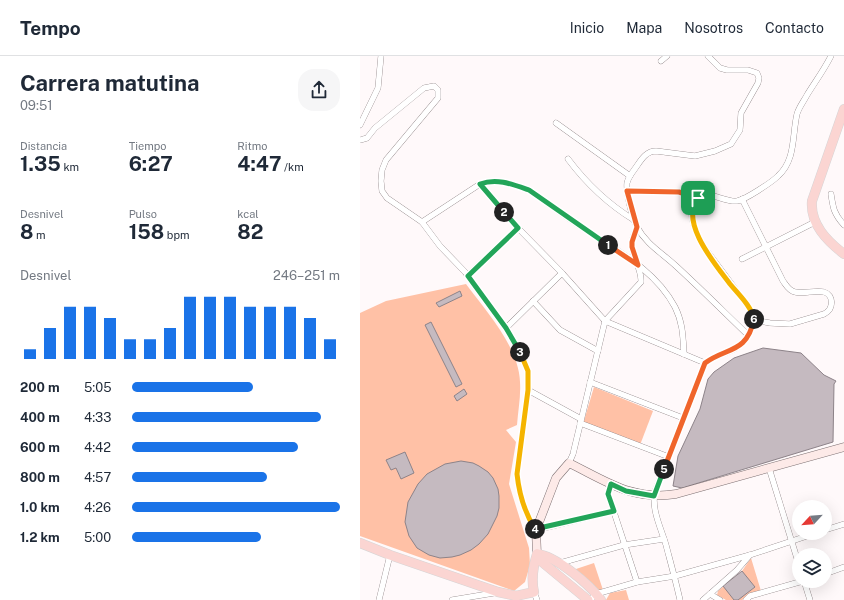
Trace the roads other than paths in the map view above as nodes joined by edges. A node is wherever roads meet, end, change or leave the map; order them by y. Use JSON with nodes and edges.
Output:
{"nodes":[{"id":1,"x":381,"y":56,"type":"edge"},
{"id":2,"x":667,"y":56,"type":"edge"},
{"id":3,"x":708,"y":56,"type":"edge"},
{"id":4,"x":831,"y":56,"type":"edge"},
{"id":5,"x":661,"y":61,"type":"dead end"},
{"id":6,"x":844,"y":109,"type":"edge"},
{"id":7,"x":556,"y":122,"type":"dead end"},
{"id":8,"x":360,"y":125,"type":"edge"},
{"id":9,"x":360,"y":140,"type":"edge"},
{"id":10,"x":568,"y":159,"type":"dead end"},
{"id":11,"x":630,"y":176,"type":"junction"},
{"id":12,"x":480,"y":184,"type":"junction"},
{"id":13,"x":627,"y":191,"type":"junction"},
{"id":14,"x":831,"y":194,"type":"dead end"},
{"id":15,"x":698,"y":198,"type":"junction"},
{"id":16,"x":742,"y":199,"type":"junction"},
{"id":17,"x":634,"y":220,"type":"junction"},
{"id":18,"x":422,"y":222,"type":"junction"},
{"id":19,"x":815,"y":222,"type":"junction"},
{"id":20,"x":844,"y":225,"type":"edge"},
{"id":21,"x":637,"y":227,"type":"junction"},
{"id":22,"x":518,"y":228,"type":"junction"},
{"id":23,"x":766,"y":247,"type":"junction"},
{"id":24,"x":844,"y":254,"type":"edge"},
{"id":25,"x":742,"y":259,"type":"dead end"},
{"id":26,"x":638,"y":265,"type":"junction"},
{"id":27,"x":562,"y":273,"type":"junction"},
{"id":28,"x":468,"y":276,"type":"junction"},
{"id":29,"x":533,"y":301,"type":"junction"},
{"id":30,"x":605,"y":320,"type":"junction"},
{"id":31,"x":754,"y":320,"type":"junction"},
{"id":32,"x":506,"y":328,"type":"junction"},
{"id":33,"x":748,"y":335,"type":"junction"},
{"id":34,"x":598,"y":351,"type":"junction"},
{"id":35,"x":684,"y":354,"type":"junction"},
{"id":36,"x":705,"y":363,"type":"junction"},
{"id":37,"x":590,"y":382,"type":"junction"},
{"id":38,"x":528,"y":390,"type":"junction"},
{"id":39,"x":683,"y":418,"type":"junction"},
{"id":40,"x":581,"y":421,"type":"junction"},
{"id":41,"x":844,"y":447,"type":"edge"},
{"id":42,"x":669,"y":457,"type":"junction"},
{"id":43,"x":569,"y":463,"type":"junction"},
{"id":44,"x":769,"y":468,"type":"junction"},
{"id":45,"x":611,"y":484,"type":"junction"},
{"id":46,"x":654,"y":496,"type":"junction"},
{"id":47,"x":614,"y":511,"type":"junction"},
{"id":48,"x":844,"y":524,"type":"edge"},
{"id":49,"x":832,"y":528,"type":"edge"},
{"id":50,"x":536,"y":530,"type":"junction"},
{"id":51,"x":664,"y":539,"type":"junction"},
{"id":52,"x":795,"y":540,"type":"edge"},
{"id":53,"x":792,"y":541,"type":"junction"},
{"id":54,"x":360,"y":543,"type":"edge"},
{"id":55,"x":624,"y":545,"type":"junction"},
{"id":56,"x":794,"y":548,"type":"edge"},
{"id":57,"x":536,"y":554,"type":"junction"},
{"id":58,"x":390,"y":555,"type":"junction"},
{"id":59,"x":750,"y":555,"type":"junction"},
{"id":60,"x":844,"y":567,"type":"edge"},
{"id":61,"x":557,"y":568,"type":"junction"},
{"id":62,"x":832,"y":571,"type":"edge"},
{"id":63,"x":675,"y":576,"type":"junction"},
{"id":64,"x":637,"y":582,"type":"junction"},
{"id":65,"x":792,"y":584,"type":"edge"},
{"id":66,"x":806,"y":588,"type":"edge"},
{"id":67,"x":498,"y":592,"type":"junction"},
{"id":68,"x":710,"y":594,"type":"junction"},
{"id":69,"x":536,"y":596,"type":"edge"},
{"id":70,"x":594,"y":599,"type":"edge"},
{"id":71,"x":379,"y":600,"type":"edge"},
{"id":72,"x":452,"y":600,"type":"edge"},
{"id":73,"x":680,"y":600,"type":"edge"},
{"id":74,"x":703,"y":600,"type":"edge"},
{"id":75,"x":720,"y":600,"type":"edge"},
{"id":76,"x":746,"y":600,"type":"edge"},
{"id":77,"x":810,"y":600,"type":"edge"}],
"edges":[{"from":1,"to":8,"type":"street"},
{"from":2,"to":5,"type":"street"},
{"from":3,"to":11,"type":"street"},
{"from":4,"to":16,"type":"street"},
{"from":6,"to":19,"type":"main road"},
{"from":7,"to":11,"type":"street"},
{"from":9,"to":18,"type":"street"},
{"from":10,"to":17,"type":"street"},
{"from":11,"to":13,"type":"street"},
{"from":12,"to":18,"type":"street"},
{"from":12,"to":22,"type":"street"},
{"from":12,"to":26,"type":"street"},
{"from":13,"to":15,"type":"street"},
{"from":13,"to":17,"type":"street"},
{"from":14,"to":20,"type":"street"},
{"from":15,"to":16,"type":"street"},
{"from":15,"to":31,"type":"street"},
{"from":16,"to":23,"type":"street"},
{"from":17,"to":21,"type":"street"},
{"from":18,"to":28,"type":"street"},
{"from":19,"to":23,"type":"street"},
{"from":19,"to":24,"type":"main road"},
{"from":21,"to":26,"type":"street"},
{"from":21,"to":33,"type":"street"},
{"from":22,"to":27,"type":"street"},
{"from":22,"to":28,"type":"street"},
{"from":23,"to":25,"type":"street"},
{"from":23,"to":31,"type":"street"},
{"from":26,"to":30,"type":"street"},
{"from":26,"to":35,"type":"street"},
{"from":27,"to":29,"type":"street"},
{"from":27,"to":30,"type":"street"},
{"from":28,"to":32,"type":"street"},
{"from":29,"to":32,"type":"street"},
{"from":29,"to":34,"type":"street"},
{"from":30,"to":34,"type":"street"},
{"from":30,"to":35,"type":"street"},
{"from":31,"to":33,"type":"street"},
{"from":32,"to":38,"type":"street"},
{"from":33,"to":36,"type":"street"},
{"from":34,"to":37,"type":"street"},
{"from":35,"to":36,"type":"street"},
{"from":36,"to":39,"type":"street"},
{"from":37,"to":39,"type":"street"},
{"from":37,"to":40,"type":"street"},
{"from":38,"to":40,"type":"street"},
{"from":38,"to":50,"type":"street"},
{"from":39,"to":42,"type":"street"},
{"from":40,"to":42,"type":"street"},
{"from":40,"to":43,"type":"street"},
{"from":41,"to":44,"type":"street"},
{"from":42,"to":46,"type":"street"},
{"from":43,"to":45,"type":"street"},
{"from":43,"to":50,"type":"street"},
{"from":44,"to":46,"type":"street"},
{"from":44,"to":53,"type":"street"},
{"from":45,"to":46,"type":"street"},
{"from":45,"to":47,"type":"street"},
{"from":46,"to":51,"type":"street"},
{"from":47,"to":50,"type":"street"},
{"from":47,"to":55,"type":"street"},
{"from":48,"to":49,"type":"street"},
{"from":50,"to":57,"type":"street"},
{"from":51,"to":55,"type":"street"},
{"from":51,"to":63,"type":"street"},
{"from":52,"to":53,"type":"street"},
{"from":53,"to":56,"type":"street"},
{"from":53,"to":59,"type":"street"},
{"from":54,"to":58,"type":"main road"},
{"from":55,"to":61,"type":"street"},
{"from":55,"to":64,"type":"street"},
{"from":57,"to":61,"type":"main road"},
{"from":57,"to":69,"type":"main road"},
{"from":58,"to":67,"type":"main road"},
{"from":58,"to":71,"type":"street"},
{"from":59,"to":63,"type":"street"},
{"from":59,"to":68,"type":"street"},
{"from":60,"to":62,"type":"street"},
{"from":61,"to":70,"type":"main road"},
{"from":63,"to":64,"type":"street"},
{"from":63,"to":73,"type":"street"},
{"from":64,"to":70,"type":"street"},
{"from":65,"to":76,"type":"street"},
{"from":66,"to":77,"type":"street"},
{"from":67,"to":69,"type":"main road"},
{"from":67,"to":72,"type":"street"},
{"from":68,"to":74,"type":"street"},
{"from":68,"to":75,"type":"street"}]}
